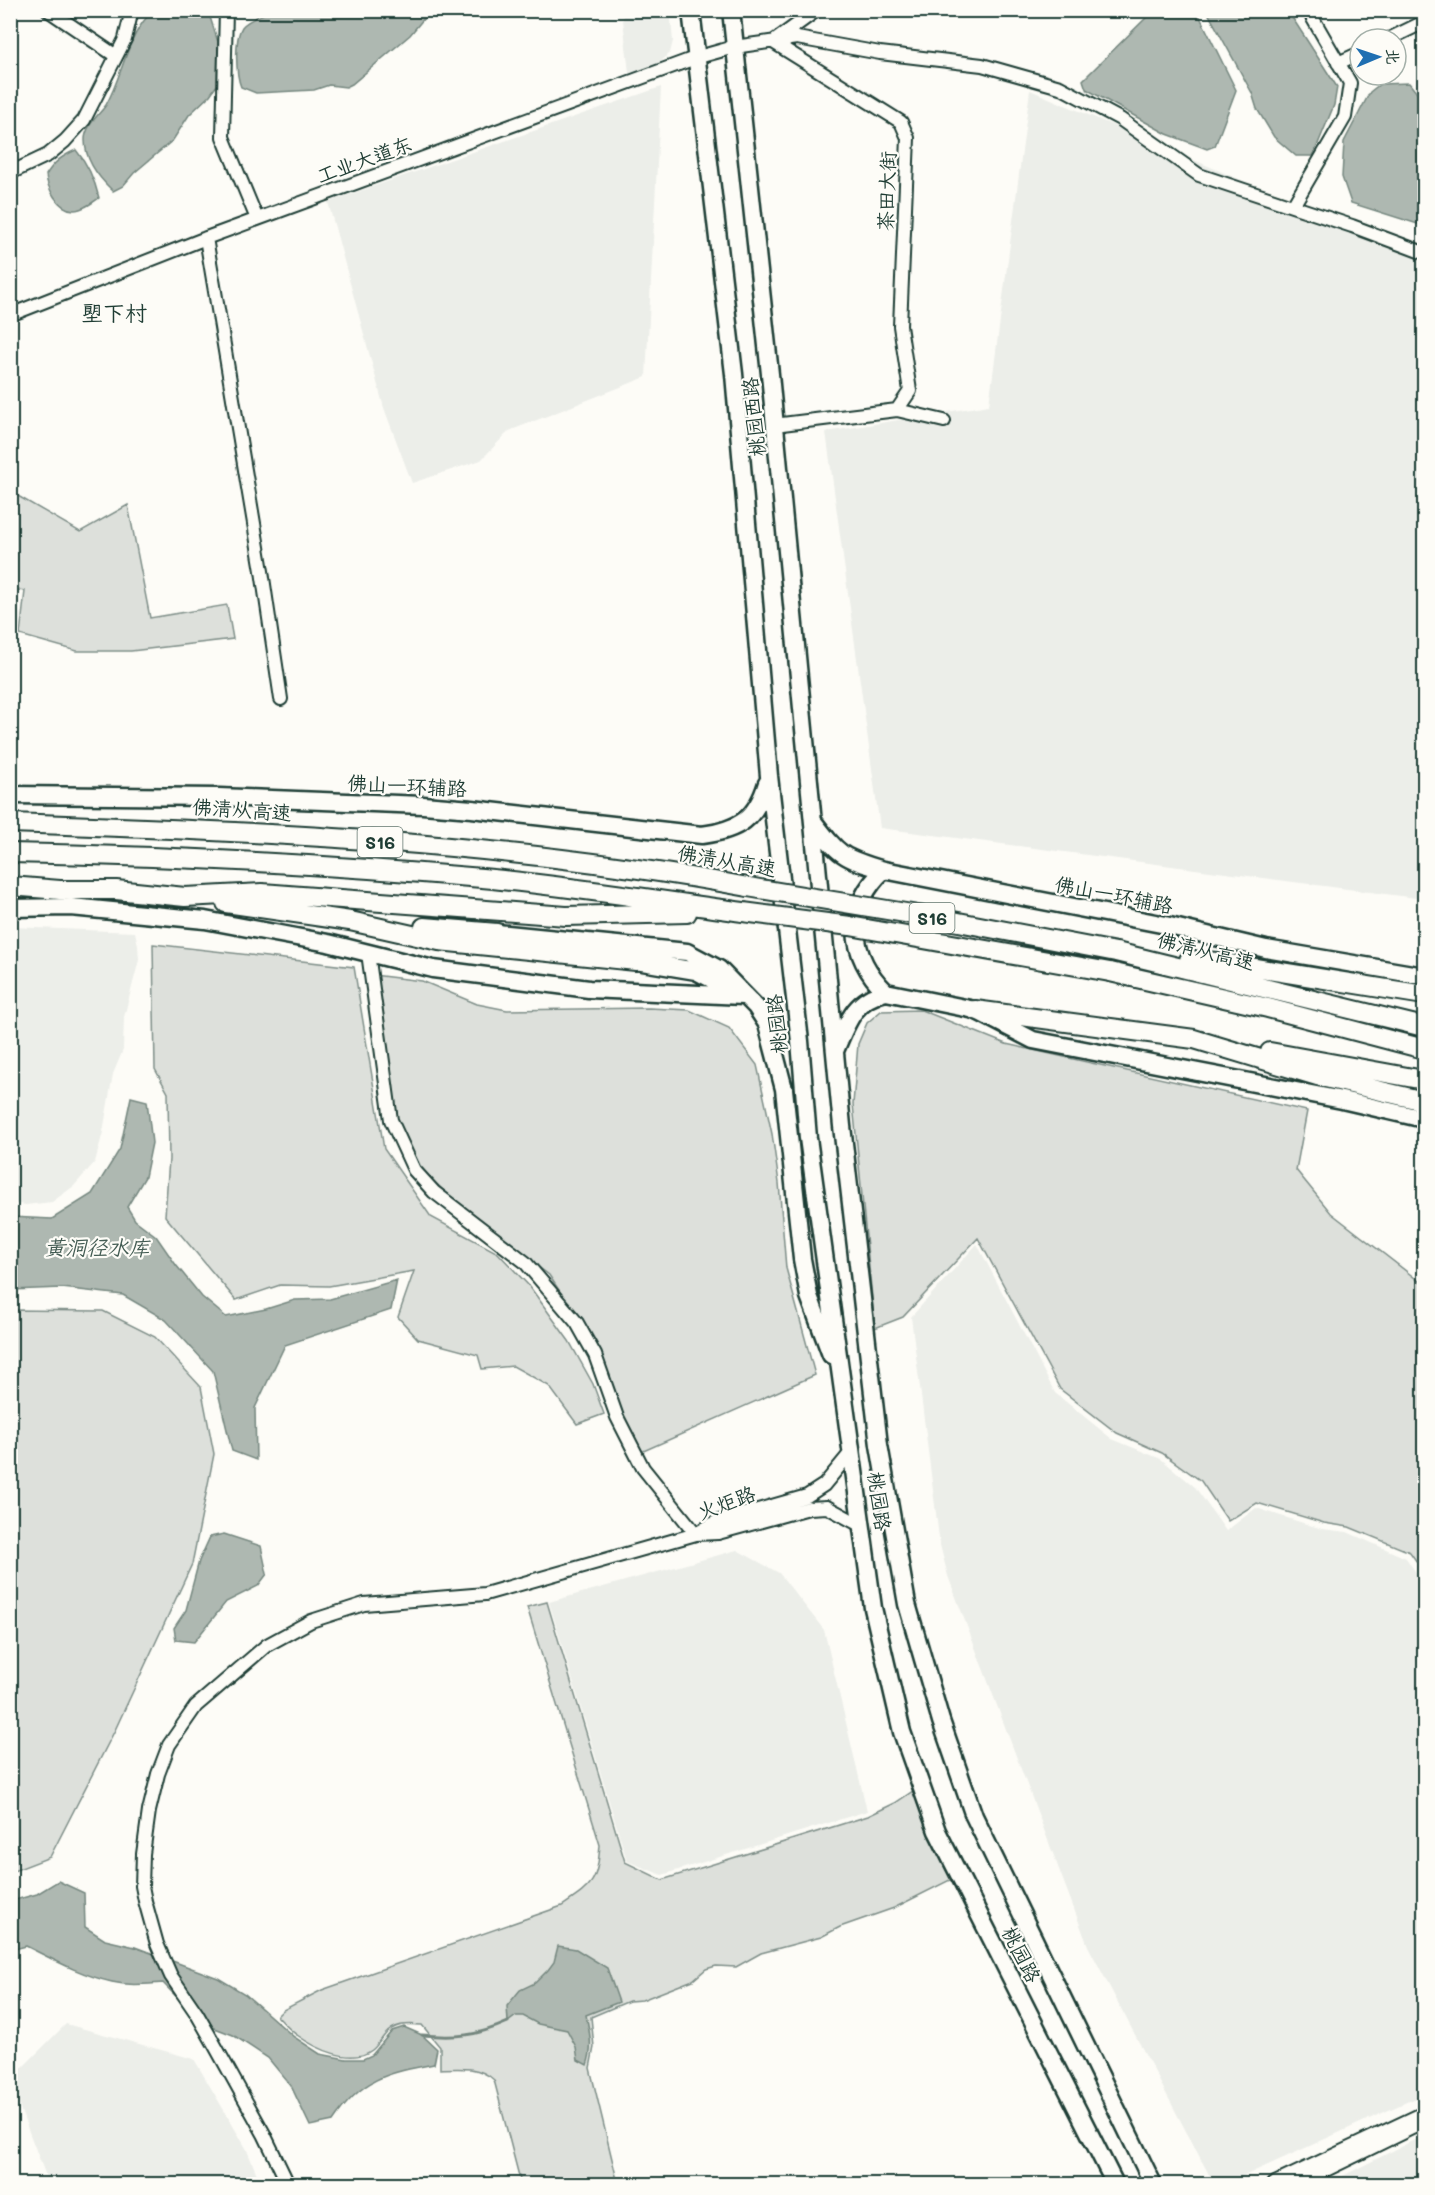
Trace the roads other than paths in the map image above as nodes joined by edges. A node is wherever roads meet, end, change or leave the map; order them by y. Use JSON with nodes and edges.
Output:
{"nodes":[{"id":1,"x":48,"y":10,"type":"edge"},
{"id":2,"x":132,"y":10,"type":"edge"},
{"id":3,"x":226,"y":10,"type":"edge"},
{"id":4,"x":691,"y":10,"type":"edge"},
{"id":5,"x":731,"y":10,"type":"edge"},
{"id":6,"x":817,"y":10,"type":"edge"},
{"id":7,"x":1308,"y":10,"type":"edge"},
{"id":8,"x":1425,"y":22,"type":"edge"},
{"id":9,"x":1408,"y":30,"type":"edge"},
{"id":10,"x":773,"y":42,"type":"junction"},
{"id":11,"x":734,"y":47,"type":"junction"},
{"id":12,"x":116,"y":56,"type":"junction"},
{"id":13,"x":695,"y":58,"type":"junction"},
{"id":14,"x":1348,"y":58,"type":"edge"},
{"id":15,"x":1338,"y":63,"type":"junction"},
{"id":16,"x":10,"y":173,"type":"edge"},
{"id":17,"x":1293,"y":207,"type":"junction"},
{"id":18,"x":257,"y":219,"type":"junction"},
{"id":19,"x":206,"y":238,"type":"junction"},
{"id":20,"x":1425,"y":254,"type":"edge"},
{"id":21,"x":10,"y":315,"type":"edge"},
{"id":22,"x":897,"y":410,"type":"junction"},
{"id":23,"x":944,"y":422,"type":"dead end"},
{"id":24,"x":774,"y":425,"type":"junction"},
{"id":25,"x":281,"y":699,"type":"dead end"},
{"id":26,"x":769,"y":776,"type":"junction"},
{"id":27,"x":10,"y":795,"type":"edge"},
{"id":28,"x":813,"y":820,"type":"junction"},
{"id":29,"x":10,"y":823,"type":"edge"},
{"id":30,"x":10,"y":853,"type":"edge"},
{"id":31,"x":884,"y":870,"type":"junction"},
{"id":32,"x":10,"y":886,"type":"edge"},
{"id":33,"x":185,"y":897,"type":"junction"},
{"id":34,"x":10,"y":908,"type":"edge"},
{"id":35,"x":743,"y":912,"type":"junction"},
{"id":36,"x":350,"y":921,"type":"junction"},
{"id":37,"x":497,"y":933,"type":"joint"},
{"id":38,"x":368,"y":953,"type":"junction"},
{"id":39,"x":1138,"y":956,"type":"junction"},
{"id":40,"x":636,"y":961,"type":"joint"},
{"id":41,"x":1425,"y":976,"type":"edge"},
{"id":42,"x":886,"y":992,"type":"junction"},
{"id":43,"x":1425,"y":995,"type":"edge"},
{"id":44,"x":743,"y":996,"type":"junction"},
{"id":45,"x":975,"y":1010,"type":"junction"},
{"id":46,"x":1425,"y":1027,"type":"edge"},
{"id":47,"x":1194,"y":1039,"type":"junction"},
{"id":48,"x":1425,"y":1049,"type":"edge"},
{"id":49,"x":835,"y":1051,"type":"junction"},
{"id":50,"x":1425,"y":1080,"type":"edge"},
{"id":51,"x":1425,"y":1101,"type":"edge"},
{"id":52,"x":1425,"y":1119,"type":"edge"},
{"id":53,"x":842,"y":1384,"type":"junction"},
{"id":54,"x":852,"y":1451,"type":"junction"},
{"id":55,"x":862,"y":1526,"type":"junction"},
{"id":56,"x":696,"y":1534,"type":"junction"},
{"id":57,"x":1425,"y":2112,"type":"edge"},
{"id":58,"x":1425,"y":2122,"type":"edge"},
{"id":59,"x":1104,"y":2164,"type":"junction"},
{"id":60,"x":288,"y":2184,"type":"edge"},
{"id":61,"x":1101,"y":2184,"type":"edge"},
{"id":62,"x":1115,"y":2184,"type":"edge"},
{"id":63,"x":1153,"y":2184,"type":"edge"},
{"id":64,"x":1273,"y":2184,"type":"edge"},
{"id":65,"x":1297,"y":2184,"type":"edge"}],
"edges":[{"from":1,"to":12,"type":"street"},
{"from":2,"to":12,"type":"street"},
{"from":3,"to":18,"type":"street"},
{"from":4,"to":13,"type":"main road","name":"桃园西路"},
{"from":5,"to":11,"type":"main road","name":"桃园西路"},
{"from":6,"to":10,"type":"street"},
{"from":7,"to":15,"type":"street"},
{"from":8,"to":9,"type":"street"},
{"from":10,"to":11,"type":"street","name":"工业大道东"},
{"from":10,"to":17,"type":"street","name":"工业大道东"},
{"from":10,"to":22,"type":"street","name":"茶田大街"},
{"from":11,"to":13,"type":"street","name":"工业大道东"},
{"from":11,"to":24,"type":"main road","name":"桃园西路"},
{"from":12,"to":16,"type":"street"},
{"from":13,"to":18,"type":"street","name":"工业大道东"},
{"from":13,"to":26,"type":"main road","name":"桃园西路"},
{"from":14,"to":15,"type":"street"},
{"from":15,"to":17,"type":"street"},
{"from":17,"to":20,"type":"street","name":"工业大道东"},
{"from":18,"to":19,"type":"street","name":"工业大道东"},
{"from":19,"to":21,"type":"street","name":"工业大道东"},
{"from":19,"to":25,"type":"street"},
{"from":22,"to":23,"type":"street"},
{"from":22,"to":24,"type":"street"},
{"from":24,"to":28,"type":"main road","name":"桃园西路"},
{"from":26,"to":27,"type":"main road","name":"佛山一环辅路"},
{"from":26,"to":53,"type":"main road","name":"桃园路"},
{"from":28,"to":31,"type":"main road","name":"佛山一环辅路"},
{"from":28,"to":49,"type":"main road","name":"桃园路"},
{"from":29,"to":39,"type":"highway","name":"佛清从高速","number":"S16","bridge":true},
{"from":30,"to":35,"type":"highway","name":"佛清从高速","number":"S16"},
{"from":31,"to":41,"type":"main road","name":"佛山一环辅路"},
{"from":31,"to":42,"type":"main road"},
{"from":32,"to":33,"type":"highway"},
{"from":33,"to":35,"type":"highway"},
{"from":33,"to":36,"type":"highway"},
{"from":34,"to":38,"type":"main road"},
{"from":35,"to":48,"type":"highway","name":"佛清从高速","number":"S16","bridge":true},
{"from":36,"to":37,"type":"highway"},
{"from":36,"to":40,"type":"highway"},
{"from":37,"to":44,"type":"main road"},
{"from":38,"to":44,"type":"main road"},
{"from":38,"to":56,"type":"street"},
{"from":39,"to":43,"type":"highway"},
{"from":39,"to":46,"type":"highway","name":"佛清从高速","number":"S16"},
{"from":40,"to":44,"type":"main road"},
{"from":42,"to":45,"type":"main road"},
{"from":42,"to":49,"type":"main road"},
{"from":44,"to":53,"type":"main road"},
{"from":45,"to":47,"type":"highway"},
{"from":45,"to":52,"type":"main road"},
{"from":47,"to":50,"type":"highway"},
{"from":47,"to":51,"type":"highway"},
{"from":49,"to":63,"type":"main road","name":"桃园路"},
{"from":53,"to":54,"type":"main road","name":"桃园路"},
{"from":54,"to":55,"type":"main road","name":"桃园路"},
{"from":54,"to":56,"type":"street","name":"火炬路"},
{"from":55,"to":56,"type":"street","name":"火炬路"},
{"from":55,"to":59,"type":"main road","name":"桃园路"},
{"from":56,"to":60,"type":"street"},
{"from":57,"to":64,"type":"street"},
{"from":58,"to":65,"type":"street"},
{"from":59,"to":61,"type":"main road"},
{"from":59,"to":62,"type":"main road","name":"桃园路"}]}
